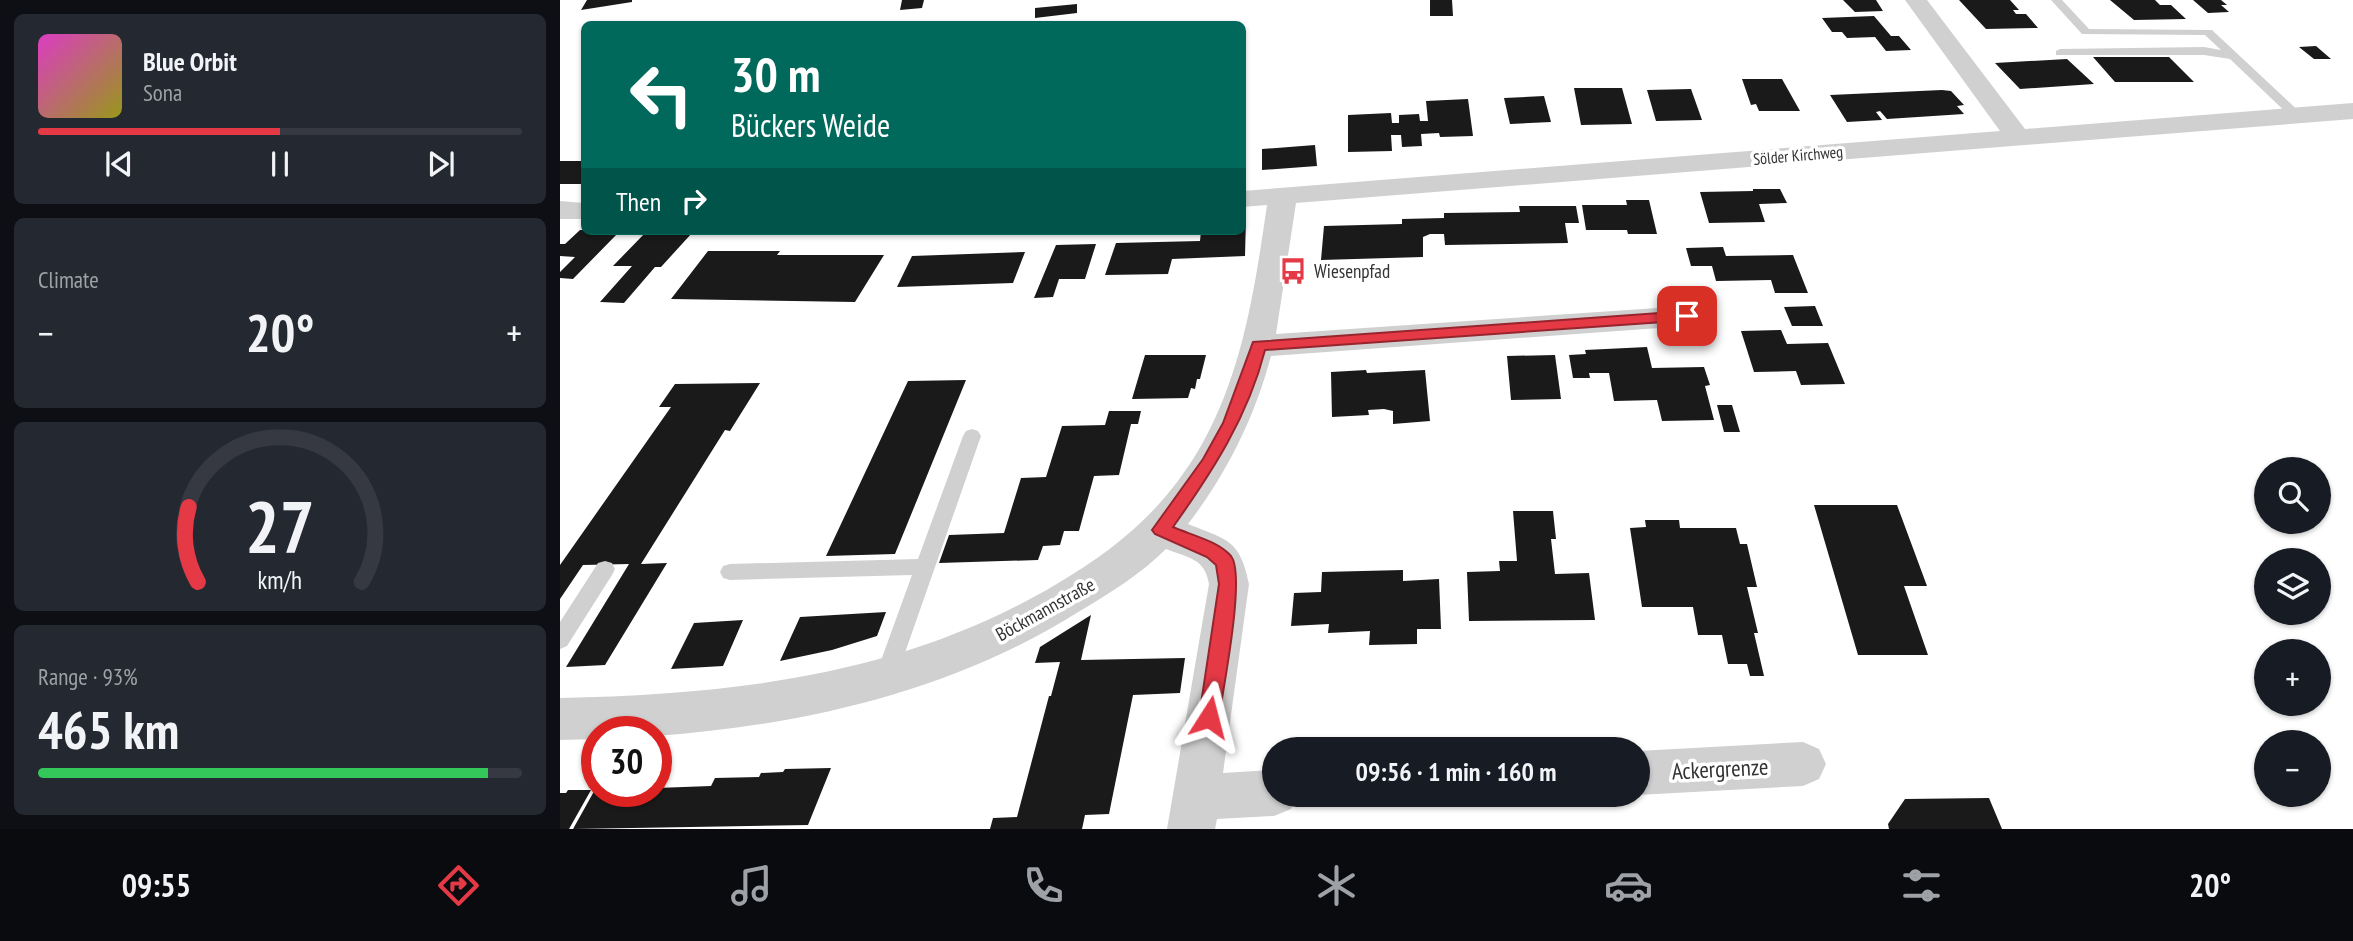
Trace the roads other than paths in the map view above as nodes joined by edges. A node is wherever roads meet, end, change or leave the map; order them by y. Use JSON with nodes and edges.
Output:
{"nodes":[{"id":1,"x":1916,"y":0,"type":"edge"},
{"id":2,"x":2056,"y":0,"type":"edge"},
{"id":3,"x":2060,"y":52,"type":"dead end"},
{"id":4,"x":2233,"y":55,"type":"junction"},
{"id":5,"x":2353,"y":111,"type":"edge"},
{"id":6,"x":2298,"y":116,"type":"junction"},
{"id":7,"x":2017,"y":137,"type":"junction"},
{"id":8,"x":1283,"y":195,"type":"junction"},
{"id":9,"x":1246,"y":199,"type":"edge"},
{"id":10,"x":560,"y":210,"type":"edge"},
{"id":11,"x":581,"y":211,"type":"edge"},
{"id":12,"x":1687,"y":316,"type":"dead end"},
{"id":13,"x":1258,"y":346,"type":"junction"},
{"id":14,"x":972,"y":436,"type":"dead end"},
{"id":15,"x":1161,"y":530,"type":"junction"},
{"id":16,"x":925,"y":567,"type":"junction"},
{"id":17,"x":606,"y":569,"type":"dead end"},
{"id":18,"x":730,"y":572,"type":"dead end"},
{"id":19,"x":560,"y":640,"type":"edge"},
{"id":20,"x":885,"y":680,"type":"junction"},
{"id":21,"x":560,"y":719,"type":"edge"},
{"id":22,"x":1803,"y":764,"type":"dead end"},
{"id":23,"x":1650,"y":772,"type":"edge"},
{"id":24,"x":1262,"y":796,"type":"edge"},
{"id":25,"x":1194,"y":813,"type":"edge"}],
"edges":[{"from":1,"to":7,"type":"street"},
{"from":2,"to":4,"type":"lane"},
{"from":3,"to":4,"type":"lane"},
{"from":4,"to":6,"type":"lane"},
{"from":5,"to":6,"type":"street","name":"Sölder Kirchweg"},
{"from":6,"to":7,"type":"street","name":"Sölder Kirchweg"},
{"from":7,"to":8,"type":"street","name":"Sölder Kirchweg"},
{"from":8,"to":9,"type":"street","name":"Sölder Kirchweg"},
{"from":8,"to":13,"type":"street","name":"Böckmannstraße"},
{"from":10,"to":11,"type":"street"},
{"from":12,"to":13,"type":"street"},
{"from":13,"to":15,"type":"street","name":"Böckmannstraße"},
{"from":14,"to":16,"type":"lane"},
{"from":15,"to":20,"type":"street","name":"Böckmannstraße"},
{"from":15,"to":25,"type":"street"},
{"from":16,"to":18,"type":"lane"},
{"from":16,"to":20,"type":"lane"},
{"from":17,"to":19,"type":"lane"},
{"from":20,"to":21,"type":"street","name":"Böckmannstraße"},
{"from":22,"to":23,"type":"street","name":"Ackergrenze"},
{"from":24,"to":25,"type":"street"}]}
